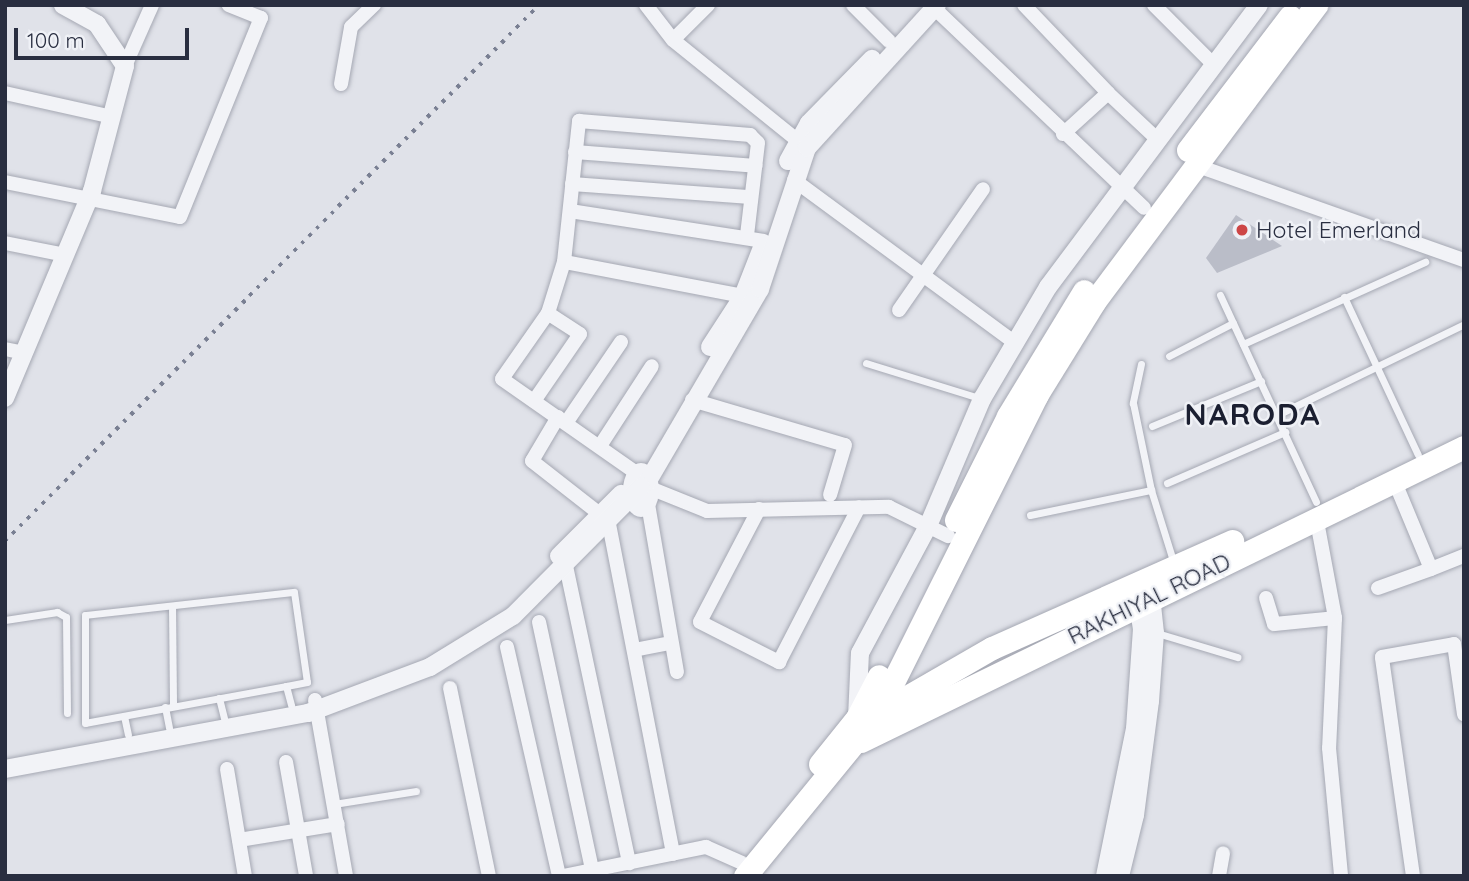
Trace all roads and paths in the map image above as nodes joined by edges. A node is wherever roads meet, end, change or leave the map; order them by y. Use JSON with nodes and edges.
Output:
{"nodes":[{"id":1,"x":63,"y":5,"type":"edge"},
{"id":2,"x":152,"y":5,"type":"edge"},
{"id":3,"x":228,"y":5,"type":"edge"},
{"id":4,"x":374,"y":5,"type":"edge"},
{"id":5,"x":646,"y":5,"type":"edge"},
{"id":6,"x":708,"y":5,"type":"edge"},
{"id":7,"x":853,"y":5,"type":"edge"},
{"id":8,"x":1024,"y":5,"type":"edge"},
{"id":9,"x":1154,"y":5,"type":"edge"},
{"id":10,"x":1259,"y":5,"type":"edge"},
{"id":11,"x":1298,"y":5,"type":"edge"},
{"id":12,"x":1317,"y":5,"type":"edge"},
{"id":13,"x":931,"y":6,"type":"edge"},
{"id":14,"x":673,"y":40,"type":"junction"},
{"id":15,"x":889,"y":41,"type":"junction"},
{"id":16,"x":1214,"y":65,"type":"junction"},
{"id":17,"x":125,"y":66,"type":"junction"},
{"id":18,"x":341,"y":84,"type":"dead end"},
{"id":19,"x":5,"y":93,"type":"edge"},
{"id":20,"x":1108,"y":93,"type":"junction"},
{"id":21,"x":112,"y":117,"type":"junction"},
{"id":22,"x":1063,"y":134,"type":"junction"},
{"id":23,"x":1158,"y":140,"type":"junction"},
{"id":24,"x":798,"y":141,"type":"junction"},
{"id":25,"x":575,"y":152,"type":"junction"},
{"id":26,"x":1195,"y":165,"type":"junction"},
{"id":27,"x":755,"y":166,"type":"junction"},
{"id":28,"x":794,"y":180,"type":"junction"},
{"id":29,"x":5,"y":182,"type":"edge"},
{"id":30,"x":572,"y":184,"type":"junction"},
{"id":31,"x":1122,"y":188,"type":"junction"},
{"id":32,"x":983,"y":190,"type":"dead end"},
{"id":33,"x":751,"y":197,"type":"junction"},
{"id":34,"x":89,"y":199,"type":"junction"},
{"id":35,"x":1144,"y":208,"type":"junction"},
{"id":36,"x":570,"y":211,"type":"junction"},
{"id":37,"x":755,"y":238,"type":"junction"},
{"id":38,"x":5,"y":243,"type":"edge"},
{"id":39,"x":65,"y":255,"type":"junction"},
{"id":40,"x":1464,"y":260,"type":"edge"},
{"id":41,"x":564,"y":262,"type":"junction"},
{"id":42,"x":1425,"y":262,"type":"dead end"},
{"id":43,"x":922,"y":277,"type":"junction"},
{"id":44,"x":1220,"y":295,"type":"dead end"},
{"id":45,"x":743,"y":296,"type":"junction"},
{"id":46,"x":1344,"y":297,"type":"junction"},
{"id":47,"x":899,"y":310,"type":"dead end"},
{"id":48,"x":548,"y":313,"type":"junction"},
{"id":49,"x":1233,"y":323,"type":"junction"},
{"id":50,"x":1464,"y":324,"type":"edge"},
{"id":51,"x":621,"y":342,"type":"dead end"},
{"id":52,"x":1015,"y":343,"type":"junction"},
{"id":53,"x":1243,"y":344,"type":"junction"},
{"id":54,"x":5,"y":349,"type":"edge"},
{"id":55,"x":24,"y":353,"type":"junction"},
{"id":56,"x":1169,"y":356,"type":"dead end"},
{"id":57,"x":866,"y":363,"type":"dead end"},
{"id":58,"x":1141,"y":364,"type":"dead end"},
{"id":59,"x":652,"y":366,"type":"dead end"},
{"id":60,"x":1377,"y":367,"type":"junction"},
{"id":61,"x":1261,"y":381,"type":"junction"},
{"id":62,"x":5,"y":397,"type":"edge"},
{"id":63,"x":982,"y":399,"type":"junction"},
{"id":64,"x":692,"y":400,"type":"junction"},
{"id":65,"x":534,"y":401,"type":"junction"},
{"id":66,"x":1277,"y":415,"type":"junction"},
{"id":67,"x":562,"y":420,"type":"junction"},
{"id":68,"x":1152,"y":426,"type":"dead end"},
{"id":69,"x":1285,"y":432,"type":"junction"},
{"id":70,"x":1464,"y":433,"type":"edge"},
{"id":71,"x":600,"y":446,"type":"junction"},
{"id":72,"x":1464,"y":447,"type":"edge"},
{"id":73,"x":1418,"y":455,"type":"junction"},
{"id":74,"x":641,"y":480,"type":"junction"},
{"id":75,"x":1394,"y":480,"type":"junction"},
{"id":76,"x":1167,"y":483,"type":"dead end"},
{"id":77,"x":1151,"y":490,"type":"junction"},
{"id":78,"x":830,"y":495,"type":"dead end"},
{"id":79,"x":859,"y":507,"type":"junction"},
{"id":80,"x":759,"y":509,"type":"junction"},
{"id":81,"x":1316,"y":509,"type":"junction"},
{"id":82,"x":1030,"y":515,"type":"dead end"},
{"id":83,"x":605,"y":519,"type":"junction"},
{"id":84,"x":938,"y":531,"type":"junction"},
{"id":85,"x":1464,"y":556,"type":"edge"},
{"id":86,"x":566,"y":566,"type":"junction"},
{"id":87,"x":1175,"y":568,"type":"junction"},
{"id":88,"x":1431,"y":569,"type":"junction"},
{"id":89,"x":1378,"y":587,"type":"dead end"},
{"id":90,"x":1144,"y":593,"type":"junction"},
{"id":91,"x":1266,"y":598,"type":"dead end"},
{"id":92,"x":172,"y":606,"type":"junction"},
{"id":93,"x":1335,"y":618,"type":"junction"},
{"id":94,"x":5,"y":620,"type":"edge"},
{"id":95,"x":497,"y":621,"type":"junction"},
{"id":96,"x":539,"y":622,"type":"dead end"},
{"id":97,"x":1148,"y":631,"type":"junction"},
{"id":98,"x":671,"y":643,"type":"junction"},
{"id":99,"x":507,"y":646,"type":"dead end"},
{"id":100,"x":634,"y":650,"type":"junction"},
{"id":101,"x":1237,"y":657,"type":"dead end"},
{"id":102,"x":677,"y":672,"type":"dead end"},
{"id":103,"x":286,"y":686,"type":"junction"},
{"id":104,"x":450,"y":688,"type":"dead end"},
{"id":105,"x":219,"y":698,"type":"junction"},
{"id":106,"x":291,"y":705,"type":"junction"},
{"id":107,"x":316,"y":705,"type":"junction"},
{"id":108,"x":169,"y":707,"type":"junction"},
{"id":109,"x":67,"y":713,"type":"dead end"},
{"id":110,"x":1464,"y":714,"type":"edge"},
{"id":111,"x":124,"y":716,"type":"junction"},
{"id":112,"x":866,"y":717,"type":"junction"},
{"id":113,"x":224,"y":718,"type":"junction"},
{"id":114,"x":169,"y":728,"type":"junction"},
{"id":115,"x":128,"y":735,"type":"junction"},
{"id":116,"x":859,"y":742,"type":"junction"},
{"id":117,"x":834,"y":747,"type":"junction"},
{"id":118,"x":5,"y":757,"type":"edge"},
{"id":119,"x":286,"y":762,"type":"dead end"},
{"id":120,"x":5,"y":769,"type":"edge"},
{"id":121,"x":227,"y":769,"type":"dead end"},
{"id":122,"x":416,"y":791,"type":"dead end"},
{"id":123,"x":334,"y":804,"type":"junction"},
{"id":124,"x":338,"y":824,"type":"junction"},
{"id":125,"x":298,"y":830,"type":"junction"},
{"id":126,"x":239,"y":840,"type":"junction"},
{"id":127,"x":1223,"y":853,"type":"dead end"},
{"id":128,"x":673,"y":854,"type":"junction"},
{"id":129,"x":629,"y":863,"type":"junction"},
{"id":130,"x":592,"y":870,"type":"junction"},
{"id":131,"x":740,"y":871,"type":"edge"},
{"id":132,"x":245,"y":876,"type":"edge"},
{"id":133,"x":306,"y":876,"type":"edge"},
{"id":134,"x":346,"y":876,"type":"edge"},
{"id":135,"x":489,"y":876,"type":"edge"},
{"id":136,"x":561,"y":876,"type":"edge"},
{"id":137,"x":1105,"y":876,"type":"edge"},
{"id":138,"x":1119,"y":876,"type":"edge"},
{"id":139,"x":1219,"y":876,"type":"edge"},
{"id":140,"x":1341,"y":876,"type":"edge"},
{"id":141,"x":1413,"y":876,"type":"edge"}],
"edges":[{"from":1,"to":17,"type":"street"},
{"from":2,"to":17,"type":"street"},
{"from":3,"to":34,"type":"street"},
{"from":4,"to":18,"type":"street"},
{"from":5,"to":14,"type":"street"},
{"from":6,"to":14,"type":"street"},
{"from":7,"to":15,"type":"street"},
{"from":8,"to":20,"type":"street"},
{"from":9,"to":16,"type":"street"},
{"from":10,"to":16,"type":"street"},
{"from":11,"to":35,"type":"main road"},
{"from":12,"to":26,"type":"main road"},
{"from":13,"to":15,"type":"street"},
{"from":13,"to":22,"type":"street"},
{"from":13,"to":28,"type":"street"},
{"from":14,"to":24,"type":"street"},
{"from":15,"to":24,"type":"street"},
{"from":16,"to":23,"type":"street"},
{"from":17,"to":21,"type":"street"},
{"from":19,"to":21,"type":"street"},
{"from":20,"to":22,"type":"street"},
{"from":20,"to":23,"type":"street"},
{"from":21,"to":34,"type":"street"},
{"from":22,"to":31,"type":"street"},
{"from":23,"to":31,"type":"street"},
{"from":24,"to":37,"type":"street"},
{"from":25,"to":27,"type":"street"},
{"from":25,"to":27,"type":"street"},
{"from":25,"to":30,"type":"street"},
{"from":26,"to":40,"type":"street"},
{"from":26,"to":112,"type":"main road"},
{"from":27,"to":33,"type":"street"},
{"from":28,"to":43,"type":"street"},
{"from":28,"to":64,"type":"street"},
{"from":29,"to":34,"type":"street"},
{"from":30,"to":33,"type":"street"},
{"from":30,"to":36,"type":"street"},
{"from":31,"to":35,"type":"street"},
{"from":31,"to":52,"type":"street"},
{"from":32,"to":43,"type":"street"},
{"from":33,"to":37,"type":"street"},
{"from":34,"to":39,"type":"street"},
{"from":35,"to":84,"type":"main road"},
{"from":36,"to":37,"type":"street"},
{"from":36,"to":41,"type":"street"},
{"from":37,"to":45,"type":"street"},
{"from":38,"to":39,"type":"street"},
{"from":39,"to":55,"type":"street"},
{"from":41,"to":45,"type":"street"},
{"from":41,"to":48,"type":"street"},
{"from":42,"to":46,"type":"lane"},
{"from":43,"to":47,"type":"street"},
{"from":43,"to":52,"type":"street"},
{"from":44,"to":49,"type":"lane"},
{"from":45,"to":74,"type":"street"},
{"from":46,"to":53,"type":"lane"},
{"from":46,"to":60,"type":"lane"},
{"from":48,"to":65,"type":"street"},
{"from":48,"to":65,"type":"street"},
{"from":49,"to":53,"type":"lane"},
{"from":49,"to":56,"type":"lane"},
{"from":50,"to":60,"type":"lane"},
{"from":51,"to":67,"type":"street"},
{"from":52,"to":63,"type":"street"},
{"from":53,"to":61,"type":"lane"},
{"from":54,"to":55,"type":"street"},
{"from":55,"to":62,"type":"street"},
{"from":57,"to":63,"type":"lane"},
{"from":58,"to":77,"type":"lane"},
{"from":59,"to":71,"type":"street"},
{"from":60,"to":66,"type":"lane"},
{"from":60,"to":73,"type":"lane"},
{"from":61,"to":66,"type":"lane"},
{"from":61,"to":68,"type":"lane"},
{"from":63,"to":84,"type":"street"},
{"from":64,"to":74,"type":"street"},
{"from":64,"to":78,"type":"street"},
{"from":65,"to":67,"type":"street"},
{"from":66,"to":69,"type":"lane"},
{"from":67,"to":71,"type":"street"},
{"from":67,"to":83,"type":"street"},
{"from":69,"to":76,"type":"lane"},
{"from":69,"to":81,"type":"lane"},
{"from":70,"to":73,"type":"main road"},
{"from":71,"to":74,"type":"street"},
{"from":72,"to":75,"type":"main road","name":"RAKHIYAL ROAD"},
{"from":73,"to":81,"type":"main road"},
{"from":74,"to":80,"type":"street"},
{"from":74,"to":83,"type":"street"},
{"from":74,"to":98,"type":"street"},
{"from":75,"to":81,"type":"main road","name":"RAKHIYAL ROAD"},
{"from":75,"to":88,"type":"street"},
{"from":77,"to":82,"type":"lane"},
{"from":77,"to":87,"type":"lane"},
{"from":79,"to":80,"type":"street"},
{"from":79,"to":80,"type":"street"},
{"from":79,"to":84,"type":"street"},
{"from":81,"to":87,"type":"main road"},
{"from":81,"to":90,"type":"main road","name":"RAKHIYAL ROAD"},
{"from":81,"to":93,"type":"street"},
{"from":83,"to":86,"type":"street"},
{"from":83,"to":95,"type":"street"},
{"from":83,"to":100,"type":"street"},
{"from":84,"to":112,"type":"main road"},
{"from":85,"to":88,"type":"street"},
{"from":86,"to":95,"type":"street"},
{"from":86,"to":129,"type":"street"},
{"from":87,"to":90,"type":"main road"},
{"from":88,"to":89,"type":"street"},
{"from":90,"to":97,"type":"street"},
{"from":90,"to":112,"type":"main road"},
{"from":90,"to":116,"type":"main road","name":"RAKHIYAL ROAD"},
{"from":91,"to":93,"type":"street"},
{"from":92,"to":103,"type":"lane"},
{"from":92,"to":108,"type":"lane"},
{"from":92,"to":111,"type":"lane"},
{"from":93,"to":140,"type":"street"},
{"from":94,"to":109,"type":"lane"},
{"from":95,"to":107,"type":"street"},
{"from":96,"to":130,"type":"street"},
{"from":97,"to":101,"type":"lane"},
{"from":97,"to":137,"type":"street"},
{"from":97,"to":138,"type":"street"},
{"from":98,"to":100,"type":"street"},
{"from":98,"to":102,"type":"street"},
{"from":99,"to":136,"type":"street"},
{"from":100,"to":128,"type":"street"},
{"from":103,"to":105,"type":"lane"},
{"from":103,"to":106,"type":"lane"},
{"from":104,"to":135,"type":"street"},
{"from":105,"to":108,"type":"lane"},
{"from":105,"to":113,"type":"lane"},
{"from":106,"to":107,"type":"street"},
{"from":106,"to":113,"type":"street"},
{"from":107,"to":120,"type":"street"},
{"from":107,"to":123,"type":"street"},
{"from":108,"to":111,"type":"lane"},
{"from":108,"to":114,"type":"lane"},
{"from":110,"to":141,"type":"street"},
{"from":111,"to":115,"type":"lane"},
{"from":112,"to":116,"type":"main road"},
{"from":112,"to":117,"type":"main road"},
{"from":113,"to":114,"type":"street"},
{"from":114,"to":115,"type":"street"},
{"from":115,"to":118,"type":"street"},
{"from":116,"to":117,"type":"main road","name":"RAKHIYAL ROAD"},
{"from":116,"to":131,"type":"main road"},
{"from":117,"to":131,"type":"main road"},
{"from":119,"to":125,"type":"street"},
{"from":121,"to":126,"type":"street"},
{"from":122,"to":123,"type":"lane"},
{"from":123,"to":124,"type":"street"},
{"from":124,"to":125,"type":"street"},
{"from":124,"to":134,"type":"street"},
{"from":125,"to":126,"type":"street"},
{"from":125,"to":133,"type":"street"},
{"from":126,"to":132,"type":"street"},
{"from":127,"to":139,"type":"street"},
{"from":128,"to":129,"type":"street"},
{"from":128,"to":131,"type":"street"},
{"from":129,"to":130,"type":"street"},
{"from":130,"to":136,"type":"street"}]}
